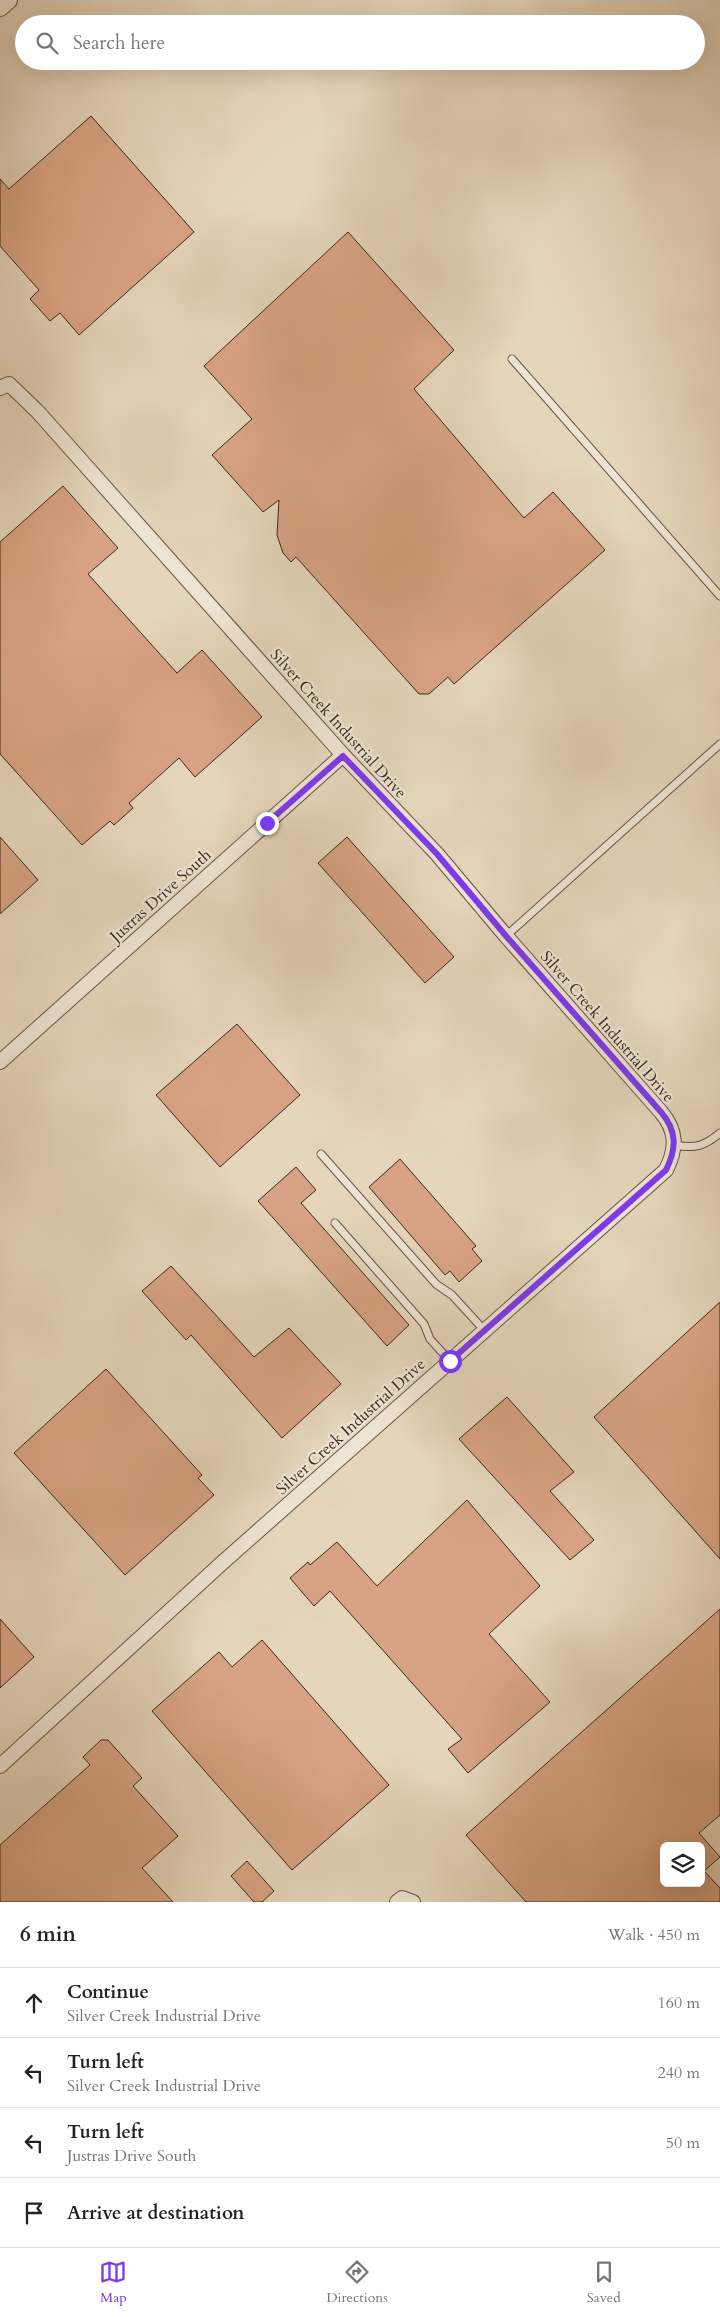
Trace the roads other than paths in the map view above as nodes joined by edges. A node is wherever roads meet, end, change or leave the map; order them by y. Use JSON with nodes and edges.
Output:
{"nodes":[{"id":1,"x":8,"y":0,"type":"edge"},
{"id":2,"x":0,"y":7,"type":"edge"},
{"id":3,"x":512,"y":359,"type":"dead end"},
{"id":4,"x":5,"y":386,"type":"edge"},
{"id":5,"x":720,"y":596,"type":"edge"},
{"id":6,"x":720,"y":744,"type":"edge"},
{"id":7,"x":343,"y":756,"type":"junction"},
{"id":8,"x":506,"y":936,"type":"junction"},
{"id":9,"x":0,"y":1062,"type":"edge"},
{"id":10,"x":720,"y":1133,"type":"edge"},
{"id":11,"x":675,"y":1145,"type":"junction"},
{"id":12,"x":321,"y":1154,"type":"dead end"},
{"id":13,"x":335,"y":1223,"type":"dead end"},
{"id":14,"x":484,"y":1330,"type":"junction"},
{"id":15,"x":450,"y":1361,"type":"junction"},
{"id":16,"x":0,"y":1766,"type":"edge"},
{"id":17,"x":397,"y":1902,"type":"edge"},
{"id":18,"x":412,"y":1902,"type":"edge"}],
"edges":[{"from":1,"to":2,"type":"street"},
{"from":3,"to":5,"type":"lane"},
{"from":4,"to":7,"type":"street","name":"Silver Creek Industrial Drive"},
{"from":6,"to":8,"type":"lane"},
{"from":7,"to":8,"type":"street","name":"Silver Creek Industrial Drive"},
{"from":7,"to":9,"type":"street","name":"Justras Drive South"},
{"from":8,"to":11,"type":"street","name":"Silver Creek Industrial Drive"},
{"from":10,"to":11,"type":"lane"},
{"from":11,"to":14,"type":"street","name":"Silver Creek Industrial Drive"},
{"from":12,"to":14,"type":"lane"},
{"from":13,"to":15,"type":"lane"},
{"from":14,"to":15,"type":"street","name":"Silver Creek Industrial Drive"},
{"from":15,"to":16,"type":"street","name":"Silver Creek Industrial Drive"},
{"from":17,"to":18,"type":"street"}]}
